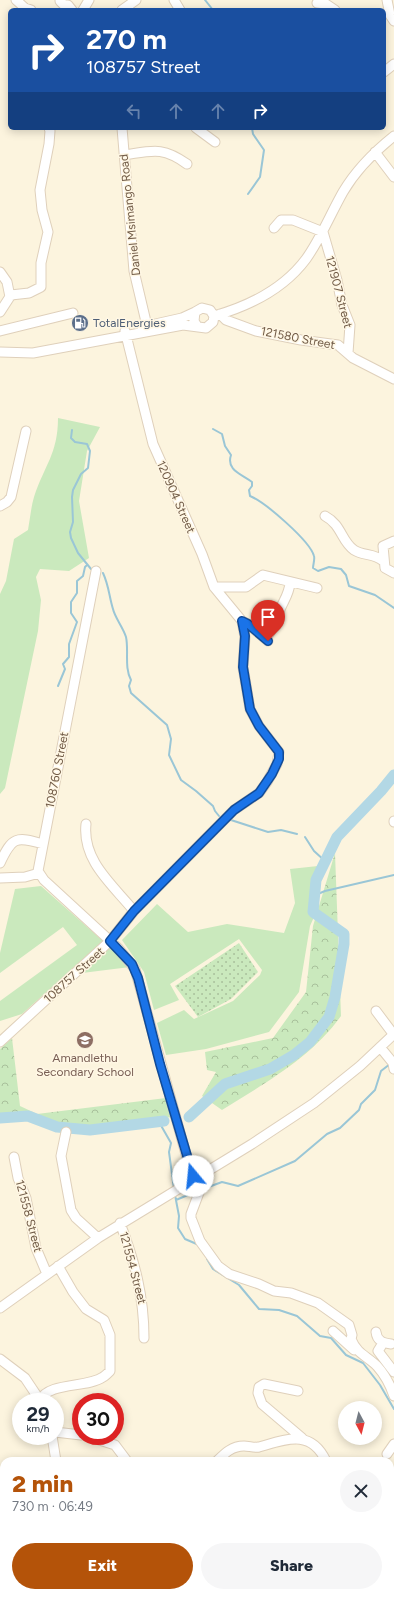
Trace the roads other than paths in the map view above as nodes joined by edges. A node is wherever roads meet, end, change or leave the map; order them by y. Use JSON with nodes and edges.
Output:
{"nodes":[{"id":1,"x":16,"y":0,"type":"edge"},
{"id":2,"x":136,"y":0,"type":"edge"},
{"id":3,"x":387,"y":0,"type":"edge"},
{"id":4,"x":60,"y":1,"type":"dead end"},
{"id":5,"x":316,"y":4,"type":"edge"},
{"id":6,"x":25,"y":8,"type":"edge"},
{"id":7,"x":70,"y":8,"type":"edge"},
{"id":8,"x":125,"y":8,"type":"edge"},
{"id":9,"x":332,"y":8,"type":"edge"},
{"id":10,"x":394,"y":21,"type":"edge"},
{"id":11,"x":394,"y":64,"type":"edge"},
{"id":12,"x":386,"y":70,"type":"edge"},
{"id":13,"x":50,"y":130,"type":"edge"},
{"id":14,"x":122,"y":130,"type":"edge"},
{"id":15,"x":199,"y":130,"type":"edge"},
{"id":16,"x":394,"y":136,"type":"edge"},
{"id":17,"x":215,"y":142,"type":"dead end"},
{"id":18,"x":375,"y":152,"type":"junction"},
{"id":19,"x":124,"y":154,"type":"junction"},
{"id":20,"x":187,"y":164,"type":"dead end"},
{"id":21,"x":394,"y":177,"type":"edge"},
{"id":22,"x":274,"y":228,"type":"dead end"},
{"id":23,"x":323,"y":232,"type":"junction"},
{"id":24,"x":0,"y":272,"type":"edge"},
{"id":25,"x":10,"y":297,"type":"junction"},
{"id":26,"x":0,"y":312,"type":"edge"},
{"id":27,"x":195,"y":312,"type":"junction"},
{"id":28,"x":73,"y":313,"type":"dead end"},
{"id":29,"x":217,"y":315,"type":"junction"},
{"id":30,"x":147,"y":326,"type":"junction"},
{"id":31,"x":197,"y":326,"type":"junction"},
{"id":32,"x":0,"y":331,"type":"edge"},
{"id":33,"x":126,"y":333,"type":"junction"},
{"id":34,"x":0,"y":352,"type":"edge"},
{"id":35,"x":348,"y":353,"type":"junction"},
{"id":36,"x":394,"y":379,"type":"edge"},
{"id":37,"x":26,"y":431,"type":"dead end"},
{"id":38,"x":0,"y":506,"type":"edge"},
{"id":39,"x":325,"y":516,"type":"dead end"},
{"id":40,"x":394,"y":541,"type":"edge"},
{"id":41,"x":383,"y":561,"type":"junction"},
{"id":42,"x":96,"y":571,"type":"dead end"},
{"id":43,"x":394,"y":574,"type":"edge"},
{"id":44,"x":290,"y":583,"type":"junction"},
{"id":45,"x":214,"y":587,"type":"junction"},
{"id":46,"x":317,"y":588,"type":"dead end"},
{"id":47,"x":242,"y":621,"type":"junction"},
{"id":48,"x":86,"y":824,"type":"dead end"},
{"id":49,"x":43,"y":844,"type":"junction"},
{"id":50,"x":0,"y":863,"type":"edge"},
{"id":51,"x":39,"y":873,"type":"junction"},
{"id":52,"x":0,"y":878,"type":"edge"},
{"id":53,"x":134,"y":911,"type":"junction"},
{"id":54,"x":110,"y":941,"type":"junction"},
{"id":55,"x":376,"y":1011,"type":"dead end"},
{"id":56,"x":394,"y":1034,"type":"edge"},
{"id":57,"x":0,"y":1042,"type":"edge"},
{"id":58,"x":380,"y":1047,"type":"junction"},
{"id":59,"x":394,"y":1069,"type":"edge"},
{"id":60,"x":66,"y":1132,"type":"dead end"},
{"id":61,"x":14,"y":1157,"type":"dead end"},
{"id":62,"x":192,"y":1181,"type":"junction"},
{"id":63,"x":120,"y":1223,"type":"junction"},
{"id":64,"x":98,"y":1238,"type":"junction"},
{"id":65,"x":58,"y":1266,"type":"junction"},
{"id":66,"x":47,"y":1274,"type":"junction"},
{"id":67,"x":0,"y":1308,"type":"edge"},
{"id":68,"x":332,"y":1331,"type":"dead end"},
{"id":69,"x":376,"y":1332,"type":"dead end"},
{"id":70,"x":144,"y":1338,"type":"dead end"},
{"id":71,"x":391,"y":1345,"type":"edge"},
{"id":72,"x":360,"y":1354,"type":"junction"},
{"id":73,"x":0,"y":1359,"type":"edge"},
{"id":74,"x":394,"y":1372,"type":"edge"},
{"id":75,"x":394,"y":1390,"type":"edge"},
{"id":76,"x":298,"y":1391,"type":"dead end"},
{"id":77,"x":35,"y":1393,"type":"edge"},
{"id":78,"x":45,"y":1393,"type":"edge"},
{"id":79,"x":394,"y":1396,"type":"edge"},
{"id":80,"x":302,"y":1438,"type":"junction"},
{"id":81,"x":394,"y":1444,"type":"edge"},
{"id":82,"x":53,"y":1445,"type":"edge"},
{"id":83,"x":115,"y":1445,"type":"edge"},
{"id":84,"x":387,"y":1454,"type":"dead end"},
{"id":85,"x":55,"y":1457,"type":"edge"},
{"id":86,"x":124,"y":1457,"type":"edge"},
{"id":87,"x":221,"y":1457,"type":"edge"},
{"id":88,"x":324,"y":1457,"type":"edge"}],
"edges":[{"from":1,"to":6,"type":"street"},
{"from":2,"to":8,"type":"street"},
{"from":3,"to":10,"type":"street"},
{"from":4,"to":7,"type":"street"},
{"from":5,"to":9,"type":"street"},
{"from":11,"to":12,"type":"street"},
{"from":13,"to":25,"type":"street"},
{"from":14,"to":19,"type":"street","name":"Daniel Msimango Road"},
{"from":15,"to":17,"type":"street"},
{"from":16,"to":18,"type":"street"},
{"from":18,"to":21,"type":"street"},
{"from":18,"to":23,"type":"street"},
{"from":19,"to":20,"type":"street"},
{"from":19,"to":30,"type":"street","name":"Daniel Msimango Road"},
{"from":22,"to":23,"type":"street"},
{"from":23,"to":29,"type":"street"},
{"from":23,"to":35,"type":"street","name":"121907 Street"},
{"from":24,"to":25,"type":"street"},
{"from":25,"to":26,"type":"street"},
{"from":27,"to":29,"type":"street"},
{"from":27,"to":30,"type":"street"},
{"from":27,"to":31,"type":"street"},
{"from":28,"to":32,"type":"street"},
{"from":29,"to":31,"type":"street"},
{"from":29,"to":35,"type":"street","name":"121580 Street"},
{"from":30,"to":33,"type":"street"},
{"from":31,"to":33,"type":"street"},
{"from":33,"to":34,"type":"street"},
{"from":33,"to":45,"type":"street","name":"120904 Street"},
{"from":35,"to":36,"type":"street","name":"121580 Street"},
{"from":37,"to":38,"type":"street"},
{"from":39,"to":41,"type":"street"},
{"from":40,"to":41,"type":"street"},
{"from":41,"to":43,"type":"street"},
{"from":42,"to":49,"type":"street","name":"108760 Street"},
{"from":44,"to":45,"type":"street"},
{"from":44,"to":46,"type":"street"},
{"from":44,"to":47,"type":"street","name":"120904 Street"},
{"from":45,"to":47,"type":"street","name":"120904 Street"},
{"from":47,"to":53,"type":"street","name":"108757 Street"},
{"from":48,"to":53,"type":"street"},
{"from":49,"to":50,"type":"street"},
{"from":49,"to":51,"type":"street","name":"108760 Street"},
{"from":51,"to":52,"type":"street"},
{"from":51,"to":54,"type":"street"},
{"from":53,"to":54,"type":"street","name":"108757 Street"},
{"from":54,"to":57,"type":"street","name":"108757 Street"},
{"from":54,"to":62,"type":"street"},
{"from":55,"to":56,"type":"street"},
{"from":56,"to":58,"type":"street"},
{"from":58,"to":59,"type":"street"},
{"from":58,"to":62,"type":"street"},
{"from":60,"to":64,"type":"street"},
{"from":61,"to":66,"type":"street","name":"121558 Street"},
{"from":62,"to":63,"type":"street"},
{"from":62,"to":72,"type":"street"},
{"from":63,"to":64,"type":"street"},
{"from":63,"to":70,"type":"street","name":"121554 Street"},
{"from":64,"to":65,"type":"street"},
{"from":65,"to":66,"type":"street"},
{"from":65,"to":78,"type":"street"},
{"from":66,"to":67,"type":"street"},
{"from":68,"to":72,"type":"street"},
{"from":69,"to":71,"type":"street"},
{"from":71,"to":74,"type":"street"},
{"from":72,"to":75,"type":"street"},
{"from":73,"to":77,"type":"street"},
{"from":75,"to":79,"type":"street"},
{"from":76,"to":80,"type":"street"},
{"from":80,"to":87,"type":"street"},
{"from":80,"to":88,"type":"street"},
{"from":81,"to":84,"type":"street"},
{"from":82,"to":85,"type":"street"},
{"from":83,"to":86,"type":"street"}]}
